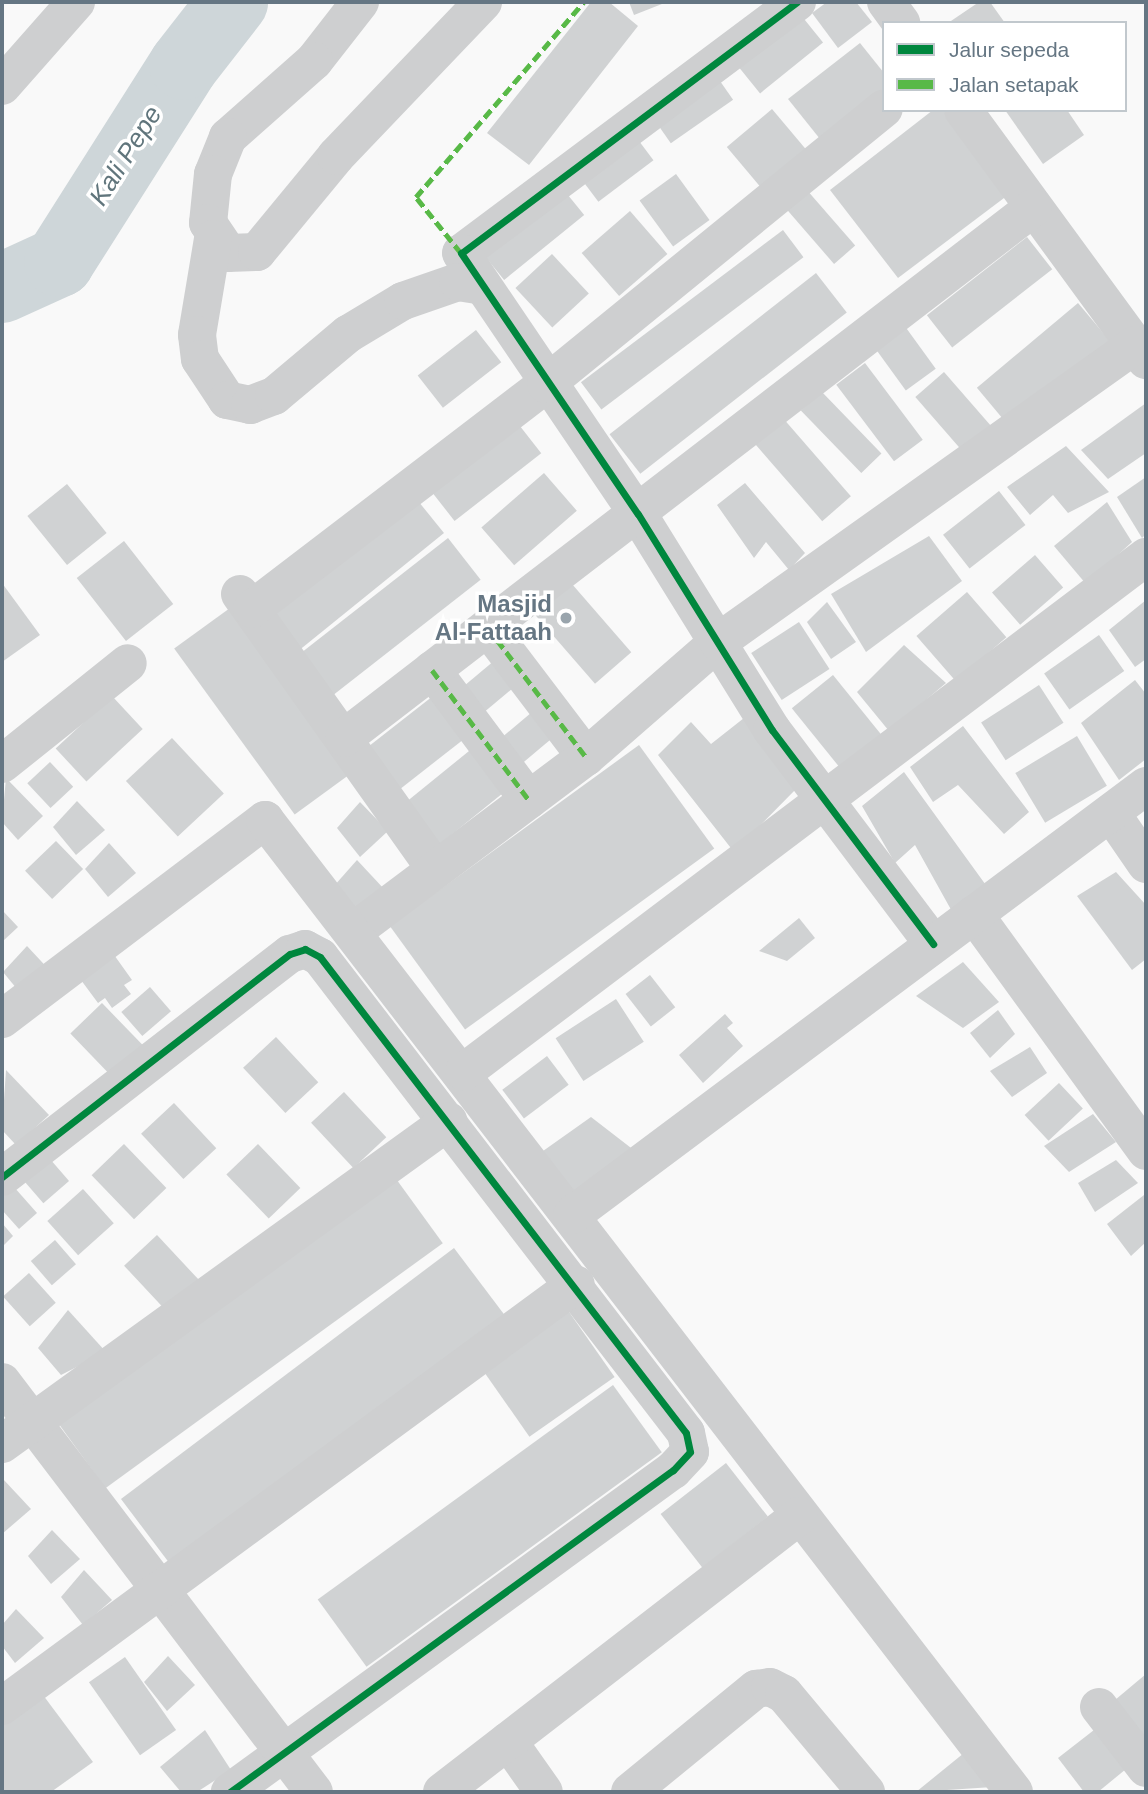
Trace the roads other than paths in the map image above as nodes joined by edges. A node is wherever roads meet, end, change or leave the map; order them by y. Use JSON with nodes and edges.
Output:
{"nodes":[{"id":1,"x":76,"y":2,"type":"edge"},
{"id":2,"x":360,"y":2,"type":"edge"},
{"id":3,"x":483,"y":2,"type":"edge"},
{"id":4,"x":797,"y":2,"type":"edge"},
{"id":5,"x":886,"y":2,"type":"edge"},
{"id":6,"x":900,"y":21,"type":"edge"},
{"id":7,"x":2,"y":86,"type":"edge"},
{"id":8,"x":882,"y":110,"type":"edge"},
{"id":9,"x":964,"y":112,"type":"edge"},
{"id":10,"x":1033,"y":208,"type":"junction"},
{"id":11,"x":213,"y":239,"type":"junction"},
{"id":12,"x":482,"y":286,"type":"junction"},
{"id":13,"x":1141,"y":353,"type":"edge"},
{"id":14,"x":546,"y":384,"type":"junction"},
{"id":15,"x":638,"y":514,"type":"junction"},
{"id":16,"x":1146,"y":557,"type":"edge"},
{"id":17,"x":488,"y":628,"type":"junction"},
{"id":18,"x":718,"y":642,"type":"junction"},
{"id":19,"x":128,"y":663,"type":"dead end"},
{"id":20,"x":432,"y":670,"type":"junction"},
{"id":21,"x":344,"y":737,"type":"junction"},
{"id":22,"x":586,"y":757,"type":"junction"},
{"id":23,"x":2,"y":764,"type":"edge"},
{"id":24,"x":1146,"y":786,"type":"edge"},
{"id":25,"x":529,"y":800,"type":"junction"},
{"id":26,"x":827,"y":801,"type":"junction"},
{"id":27,"x":1111,"y":813,"type":"junction"},
{"id":28,"x":1146,"y":864,"type":"edge"},
{"id":29,"x":435,"y":868,"type":"junction"},
{"id":30,"x":974,"y":914,"type":"junction"},
{"id":31,"x":354,"y":932,"type":"junction"},
{"id":32,"x":933,"y":944,"type":"junction"},
{"id":33,"x":2,"y":1019,"type":"edge"},
{"id":34,"x":464,"y":1072,"type":"junction"},
{"id":35,"x":449,"y":1121,"type":"junction"},
{"id":36,"x":1146,"y":1151,"type":"edge"},
{"id":37,"x":2,"y":1177,"type":"edge"},
{"id":38,"x":572,"y":1215,"type":"junction"},
{"id":39,"x":576,"y":1284,"type":"junction"},
{"id":40,"x":2,"y":1382,"type":"edge"},
{"id":41,"x":32,"y":1421,"type":"junction"},
{"id":42,"x":2,"y":1444,"type":"edge"},
{"id":43,"x":799,"y":1516,"type":"junction"},
{"id":44,"x":157,"y":1588,"type":"junction"},
{"id":45,"x":2,"y":1706,"type":"edge"},
{"id":46,"x":1099,"y":1707,"type":"dead end"},
{"id":47,"x":508,"y":1741,"type":"junction"},
{"id":48,"x":283,"y":1752,"type":"junction"},
{"id":49,"x":1146,"y":1768,"type":"edge"},
{"id":50,"x":230,"y":1792,"type":"edge"},
{"id":51,"x":314,"y":1792,"type":"edge"},
{"id":52,"x":442,"y":1792,"type":"edge"},
{"id":53,"x":544,"y":1792,"type":"edge"},
{"id":54,"x":630,"y":1792,"type":"edge"},
{"id":55,"x":866,"y":1792,"type":"edge"},
{"id":56,"x":1014,"y":1792,"type":"edge"}],
"edges":[{"from":1,"to":7,"type":"street"},
{"from":2,"to":11,"type":"street"},
{"from":3,"to":11,"type":"street"},
{"from":4,"to":12,"type":"street"},
{"from":5,"to":6,"type":"street"},
{"from":8,"to":14,"type":"street"},
{"from":9,"to":10,"type":"street"},
{"from":10,"to":13,"type":"street"},
{"from":10,"to":15,"type":"street"},
{"from":11,"to":12,"type":"street"},
{"from":12,"to":14,"type":"street"},
{"from":13,"to":18,"type":"street"},
{"from":14,"to":15,"type":"street"},
{"from":14,"to":21,"type":"street"},
{"from":15,"to":17,"type":"street"},
{"from":15,"to":18,"type":"street"},
{"from":16,"to":26,"type":"street"},
{"from":17,"to":20,"type":"street"},
{"from":17,"to":22,"type":"street"},
{"from":18,"to":22,"type":"street"},
{"from":18,"to":26,"type":"street"},
{"from":19,"to":23,"type":"street"},
{"from":20,"to":21,"type":"street"},
{"from":20,"to":25,"type":"street"},
{"from":21,"to":29,"type":"street"},
{"from":22,"to":25,"type":"street"},
{"from":24,"to":27,"type":"street"},
{"from":25,"to":29,"type":"street"},
{"from":26,"to":32,"type":"street"},
{"from":26,"to":34,"type":"street"},
{"from":27,"to":28,"type":"street"},
{"from":27,"to":30,"type":"street"},
{"from":29,"to":31,"type":"street"},
{"from":30,"to":32,"type":"street"},
{"from":30,"to":36,"type":"street"},
{"from":31,"to":33,"type":"street"},
{"from":31,"to":34,"type":"street"},
{"from":32,"to":38,"type":"street"},
{"from":34,"to":38,"type":"street"},
{"from":35,"to":37,"type":"street"},
{"from":35,"to":39,"type":"street"},
{"from":35,"to":41,"type":"street"},
{"from":38,"to":43,"type":"street"},
{"from":39,"to":44,"type":"street"},
{"from":39,"to":48,"type":"street"},
{"from":40,"to":41,"type":"street"},
{"from":41,"to":42,"type":"street"},
{"from":41,"to":44,"type":"street"},
{"from":43,"to":47,"type":"street"},
{"from":43,"to":56,"type":"street"},
{"from":44,"to":45,"type":"street"},
{"from":44,"to":48,"type":"street"},
{"from":46,"to":49,"type":"street"},
{"from":47,"to":52,"type":"street"},
{"from":47,"to":53,"type":"street"},
{"from":48,"to":50,"type":"street"},
{"from":48,"to":51,"type":"street"},
{"from":54,"to":55,"type":"street"}]}
